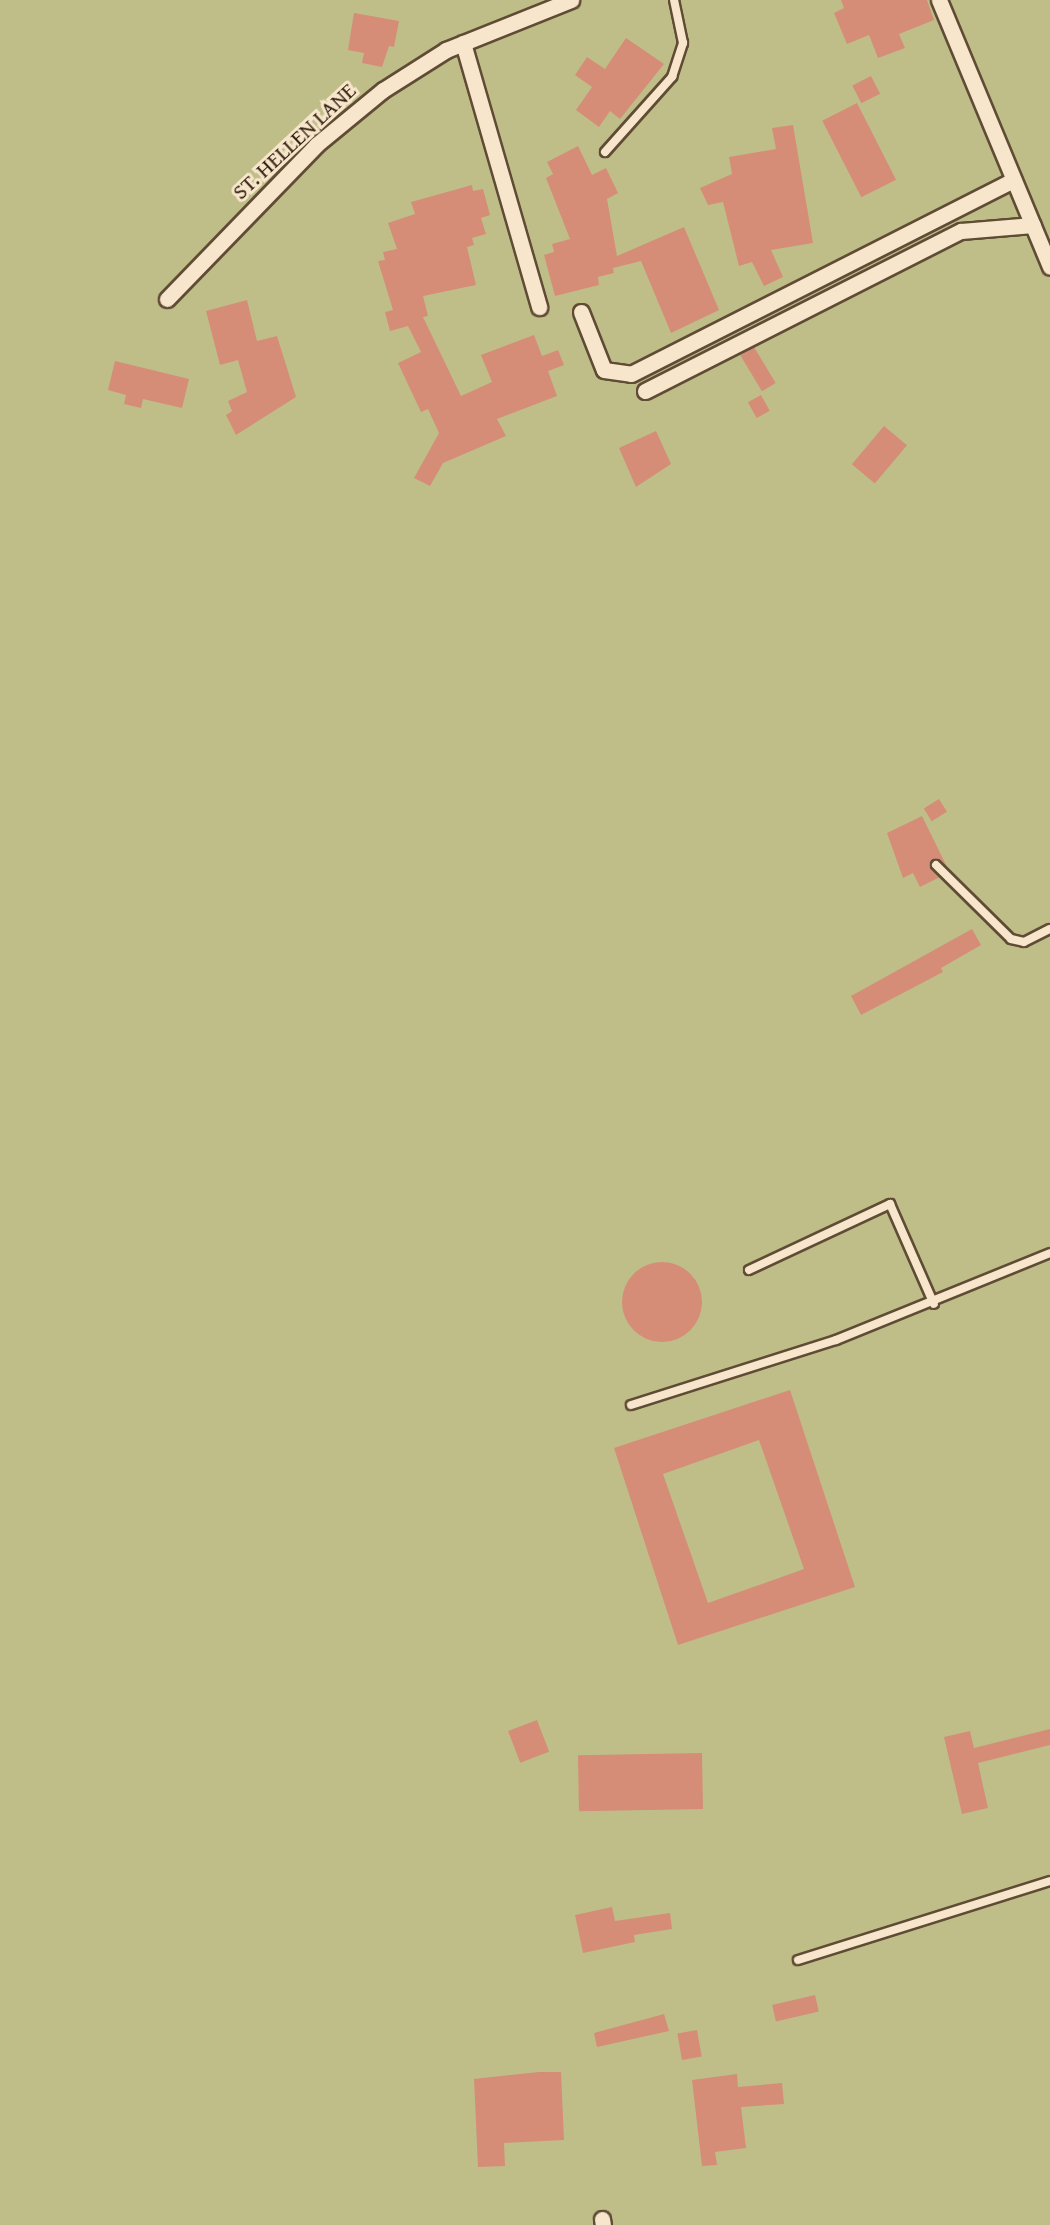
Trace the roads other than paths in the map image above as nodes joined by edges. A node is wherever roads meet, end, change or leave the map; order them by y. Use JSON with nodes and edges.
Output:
{"nodes":[{"id":1,"x":571,"y":0,"type":"edge"},
{"id":2,"x":674,"y":0,"type":"edge"},
{"id":3,"x":939,"y":0,"type":"edge"},
{"id":4,"x":463,"y":44,"type":"junction"},
{"id":5,"x":605,"y":152,"type":"dead end"},
{"id":6,"x":1014,"y":180,"type":"junction"},
{"id":7,"x":1033,"y":225,"type":"junction"},
{"id":8,"x":1050,"y":267,"type":"edge"},
{"id":9,"x":167,"y":299,"type":"dead end"},
{"id":10,"x":538,"y":307,"type":"dead end"},
{"id":11,"x":581,"y":312,"type":"dead end"},
{"id":12,"x":645,"y":391,"type":"dead end"},
{"id":13,"x":936,"y":865,"type":"dead end"},
{"id":14,"x":1050,"y":930,"type":"edge"},
{"id":15,"x":1050,"y":1253,"type":"edge"},
{"id":16,"x":749,"y":1270,"type":"dead end"},
{"id":17,"x":934,"y":1304,"type":"junction"},
{"id":18,"x":631,"y":1405,"type":"dead end"},
{"id":19,"x":1050,"y":1881,"type":"edge"},
{"id":20,"x":798,"y":1960,"type":"dead end"}],
"edges":[{"from":1,"to":4,"type":"street","name":"ST. HELLEN LANE"},
{"from":2,"to":5,"type":"lane"},
{"from":3,"to":6,"type":"street"},
{"from":4,"to":9,"type":"street","name":"ST. HELLEN LANE"},
{"from":4,"to":10,"type":"street"},
{"from":6,"to":7,"type":"street"},
{"from":6,"to":11,"type":"street"},
{"from":7,"to":8,"type":"street"},
{"from":7,"to":12,"type":"street"},
{"from":13,"to":14,"type":"lane"},
{"from":15,"to":17,"type":"lane"},
{"from":16,"to":17,"type":"lane"},
{"from":17,"to":18,"type":"lane"},
{"from":19,"to":20,"type":"lane"}]}
